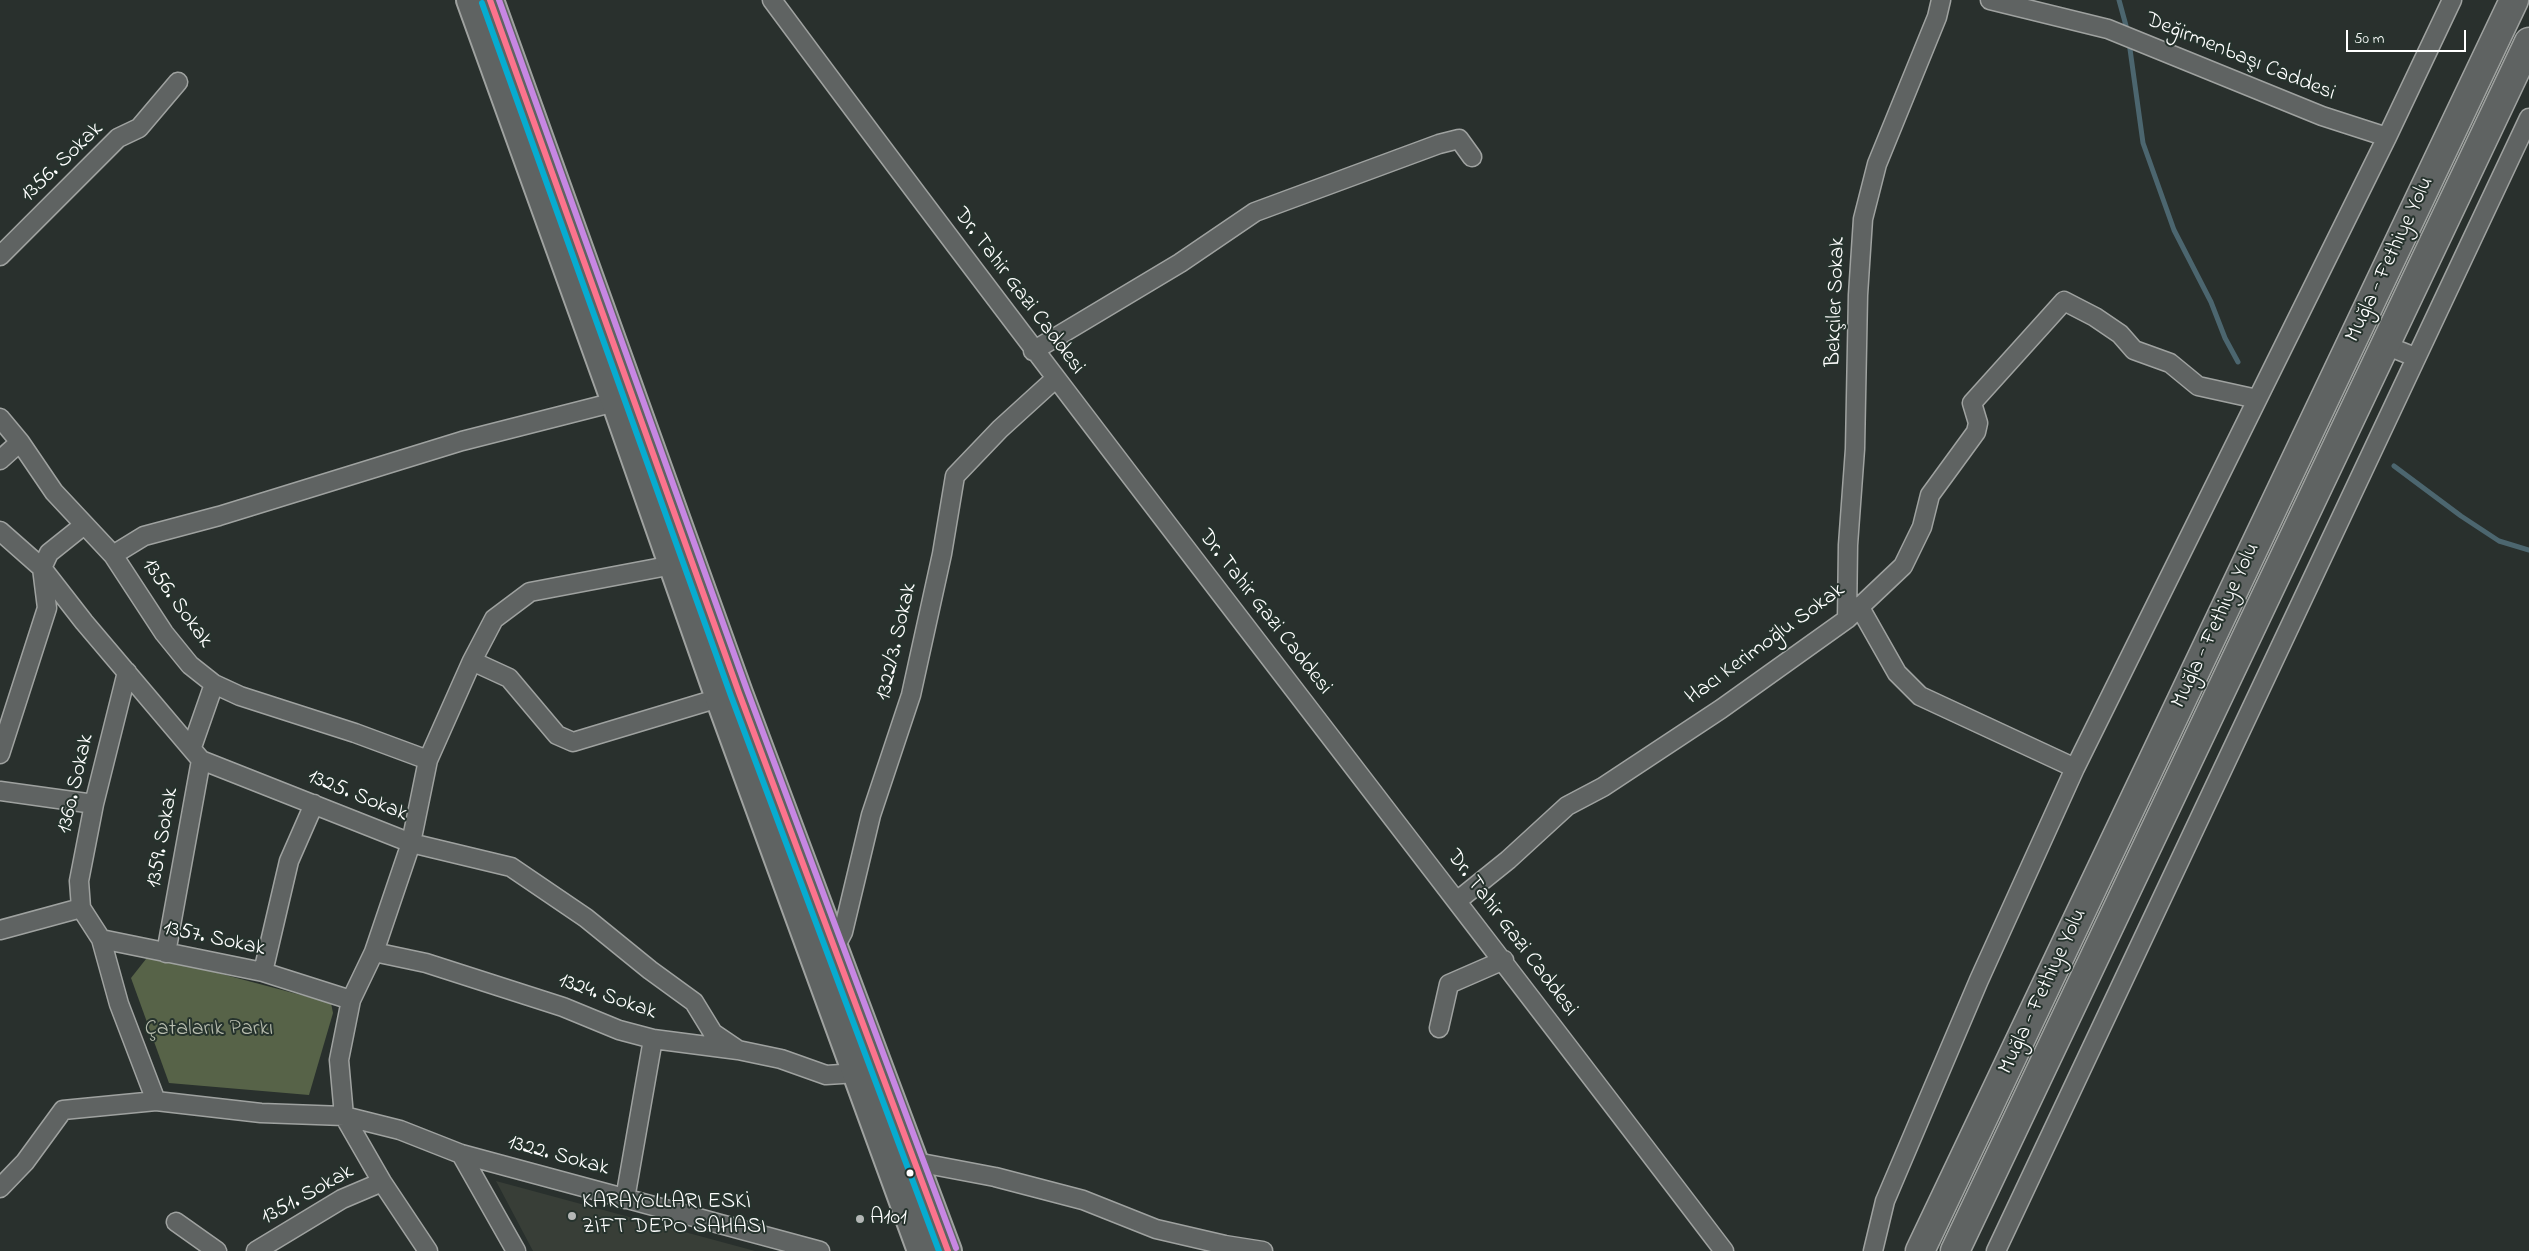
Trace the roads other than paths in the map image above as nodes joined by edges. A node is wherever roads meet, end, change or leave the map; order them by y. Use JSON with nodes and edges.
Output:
{"nodes":[{"id":1,"x":470,"y":0,"type":"edge"},
{"id":2,"x":490,"y":0,"type":"edge"},
{"id":3,"x":772,"y":0,"type":"edge"},
{"id":4,"x":1941,"y":0,"type":"edge"},
{"id":5,"x":1990,"y":0,"type":"edge"},
{"id":6,"x":2452,"y":0,"type":"edge"},
{"id":7,"x":2514,"y":0,"type":"edge"},
{"id":8,"x":2529,"y":42,"type":"edge"},
{"id":9,"x":178,"y":82,"type":"dead end"},
{"id":10,"x":2529,"y":118,"type":"edge"},
{"id":11,"x":2387,"y":137,"type":"junction"},
{"id":12,"x":1472,"y":157,"type":"dead end"},
{"id":13,"x":0,"y":256,"type":"edge"},
{"id":14,"x":2385,"y":344,"type":"junction"},
{"id":15,"x":1033,"y":351,"type":"junction"},
{"id":16,"x":2416,"y":358,"type":"junction"},
{"id":17,"x":1055,"y":379,"type":"junction"},
{"id":18,"x":2257,"y":399,"type":"junction"},
{"id":19,"x":616,"y":402,"type":"junction"},
{"id":20,"x":0,"y":418,"type":"edge"},
{"id":21,"x":20,"y":442,"type":"junction"},
{"id":22,"x":0,"y":460,"type":"edge"},
{"id":23,"x":84,"y":525,"type":"junction"},
{"id":24,"x":0,"y":531,"type":"edge"},
{"id":25,"x":113,"y":555,"type":"junction"},
{"id":26,"x":673,"y":565,"type":"junction"},
{"id":27,"x":42,"y":568,"type":"junction"},
{"id":28,"x":1859,"y":606,"type":"junction"},
{"id":29,"x":1847,"y":619,"type":"junction"},
{"id":30,"x":472,"y":661,"type":"junction"},
{"id":31,"x":127,"y":672,"type":"junction"},
{"id":32,"x":214,"y":684,"type":"junction"},
{"id":33,"x":720,"y":698,"type":"junction"},
{"id":34,"x":197,"y":753,"type":"junction"},
{"id":35,"x":0,"y":754,"type":"edge"},
{"id":36,"x":428,"y":760,"type":"junction"},
{"id":37,"x":2075,"y":768,"type":"junction"},
{"id":38,"x":0,"y":791,"type":"edge"},
{"id":39,"x":94,"y":804,"type":"junction"},
{"id":40,"x":314,"y":804,"type":"junction"},
{"id":41,"x":411,"y":843,"type":"junction"},
{"id":42,"x":1457,"y":900,"type":"junction"},
{"id":43,"x":81,"y":908,"type":"junction"},
{"id":44,"x":0,"y":930,"type":"edge"},
{"id":45,"x":101,"y":939,"type":"junction"},
{"id":46,"x":834,"y":949,"type":"junction"},
{"id":47,"x":374,"y":952,"type":"junction"},
{"id":48,"x":166,"y":954,"type":"junction"},
{"id":49,"x":1504,"y":960,"type":"junction"},
{"id":50,"x":263,"y":972,"type":"junction"},
{"id":51,"x":351,"y":1000,"type":"junction"},
{"id":52,"x":1438,"y":1028,"type":"dead end"},
{"id":53,"x":653,"y":1039,"type":"junction"},
{"id":54,"x":738,"y":1050,"type":"junction"},
{"id":55,"x":858,"y":1073,"type":"junction"},
{"id":56,"x":156,"y":1101,"type":"junction"},
{"id":57,"x":344,"y":1116,"type":"junction"},
{"id":58,"x":462,"y":1154,"type":"junction"},
{"id":59,"x":916,"y":1162,"type":"junction"},
{"id":60,"x":382,"y":1182,"type":"junction"},
{"id":61,"x":0,"y":1188,"type":"edge"},
{"id":62,"x":625,"y":1199,"type":"junction"},
{"id":63,"x":176,"y":1222,"type":"dead end"},
{"id":64,"x":217,"y":1251,"type":"edge"},
{"id":65,"x":256,"y":1251,"type":"edge"},
{"id":66,"x":428,"y":1251,"type":"edge"},
{"id":67,"x":516,"y":1251,"type":"edge"},
{"id":68,"x":820,"y":1251,"type":"edge"},
{"id":69,"x":921,"y":1251,"type":"edge"},
{"id":70,"x":948,"y":1251,"type":"edge"},
{"id":71,"x":1263,"y":1251,"type":"edge"},
{"id":72,"x":1724,"y":1251,"type":"edge"},
{"id":73,"x":1873,"y":1251,"type":"edge"},
{"id":74,"x":1920,"y":1251,"type":"edge"},
{"id":75,"x":1955,"y":1251,"type":"edge"},
{"id":76,"x":1996,"y":1251,"type":"edge"}],
"edges":[{"from":1,"to":19,"type":"main road"},
{"from":2,"to":46,"type":"main road"},
{"from":3,"to":15,"type":"street","name":"Dr. Tahir Gazi Caddesi"},
{"from":4,"to":29,"type":"street","name":"Bekçiler Sokak"},
{"from":5,"to":11,"type":"street","name":"Değirmenbaşı Caddesi"},
{"from":6,"to":11,"type":"street"},
{"from":7,"to":74,"type":"highway","name":"Muğla - Fethiye Yolu"},
{"from":8,"to":14,"type":"highway","name":"Muğla - Fethiye Yolu"},
{"from":9,"to":13,"type":"street","name":"1356. Sokak"},
{"from":10,"to":16,"type":"street"},
{"from":11,"to":18,"type":"street"},
{"from":12,"to":15,"type":"street"},
{"from":14,"to":16,"type":"street"},
{"from":14,"to":75,"type":"highway","name":"Muğla - Fethiye Yolu"},
{"from":15,"to":17,"type":"street","name":"Dr. Tahir Gazi Caddesi"},
{"from":16,"to":76,"type":"street"},
{"from":17,"to":42,"type":"street","name":"Dr. Tahir Gazi Caddesi"},
{"from":17,"to":46,"type":"street","name":"1322/3. Sokak"},
{"from":18,"to":28,"type":"street","name":"Hacı Kerimoğlu Sokak"},
{"from":18,"to":37,"type":"street"},
{"from":19,"to":25,"type":"street"},
{"from":19,"to":26,"type":"main road"},
{"from":20,"to":21,"type":"street","name":"1356. Sokak"},
{"from":21,"to":22,"type":"street"},
{"from":21,"to":23,"type":"street","name":"1356. Sokak"},
{"from":23,"to":25,"type":"street","name":"1356. Sokak"},
{"from":23,"to":27,"type":"street"},
{"from":24,"to":27,"type":"street","name":"1325. Sokak"},
{"from":25,"to":32,"type":"street","name":"1356. Sokak"},
{"from":26,"to":30,"type":"street"},
{"from":26,"to":33,"type":"main road"},
{"from":27,"to":31,"type":"street","name":"1325. Sokak"},
{"from":27,"to":35,"type":"street"},
{"from":28,"to":29,"type":"street","name":"Hacı Kerimoğlu Sokak"},
{"from":28,"to":37,"type":"street"},
{"from":29,"to":42,"type":"street","name":"Hacı Kerimoğlu Sokak"},
{"from":30,"to":33,"type":"street"},
{"from":30,"to":36,"type":"street"},
{"from":31,"to":34,"type":"street","name":"1325. Sokak"},
{"from":31,"to":39,"type":"street","name":"1360. Sokak"},
{"from":32,"to":34,"type":"street","name":"1359. Sokak"},
{"from":32,"to":36,"type":"street","name":"1356. Sokak"},
{"from":33,"to":55,"type":"main road"},
{"from":34,"to":40,"type":"street","name":"1325. Sokak"},
{"from":34,"to":48,"type":"street","name":"1359. Sokak"},
{"from":36,"to":41,"type":"street"},
{"from":37,"to":73,"type":"street"},
{"from":38,"to":39,"type":"street"},
{"from":39,"to":43,"type":"street","name":"1360. Sokak"},
{"from":40,"to":41,"type":"street","name":"1325. Sokak"},
{"from":40,"to":50,"type":"street"},
{"from":41,"to":47,"type":"street"},
{"from":41,"to":54,"type":"street","name":"1325. Sokak"},
{"from":42,"to":49,"type":"street","name":"Dr. Tahir Gazi Caddesi"},
{"from":43,"to":44,"type":"street"},
{"from":43,"to":45,"type":"street"},
{"from":45,"to":48,"type":"street","name":"1357. Sokak"},
{"from":45,"to":56,"type":"street"},
{"from":46,"to":59,"type":"main road"},
{"from":47,"to":51,"type":"street"},
{"from":47,"to":53,"type":"street","name":"1324. Sokak"},
{"from":48,"to":50,"type":"street","name":"1357. Sokak"},
{"from":49,"to":52,"type":"street"},
{"from":49,"to":72,"type":"street","name":"Dr. Tahir Gazi Caddesi"},
{"from":50,"to":51,"type":"street","name":"1357. Sokak"},
{"from":51,"to":57,"type":"street"},
{"from":53,"to":54,"type":"street","name":"1324. Sokak"},
{"from":53,"to":62,"type":"street"},
{"from":54,"to":55,"type":"street","name":"1324. Sokak"},
{"from":55,"to":69,"type":"main road"},
{"from":56,"to":57,"type":"street"},
{"from":56,"to":61,"type":"street"},
{"from":57,"to":58,"type":"street","name":"1322. Sokak"},
{"from":57,"to":60,"type":"street"},
{"from":58,"to":62,"type":"street","name":"1322. Sokak"},
{"from":58,"to":67,"type":"street"},
{"from":59,"to":70,"type":"main road"},
{"from":59,"to":71,"type":"street"},
{"from":60,"to":65,"type":"street","name":"1351. Sokak"},
{"from":60,"to":66,"type":"street"},
{"from":62,"to":68,"type":"street","name":"1322. Sokak"},
{"from":63,"to":64,"type":"street"}]}
